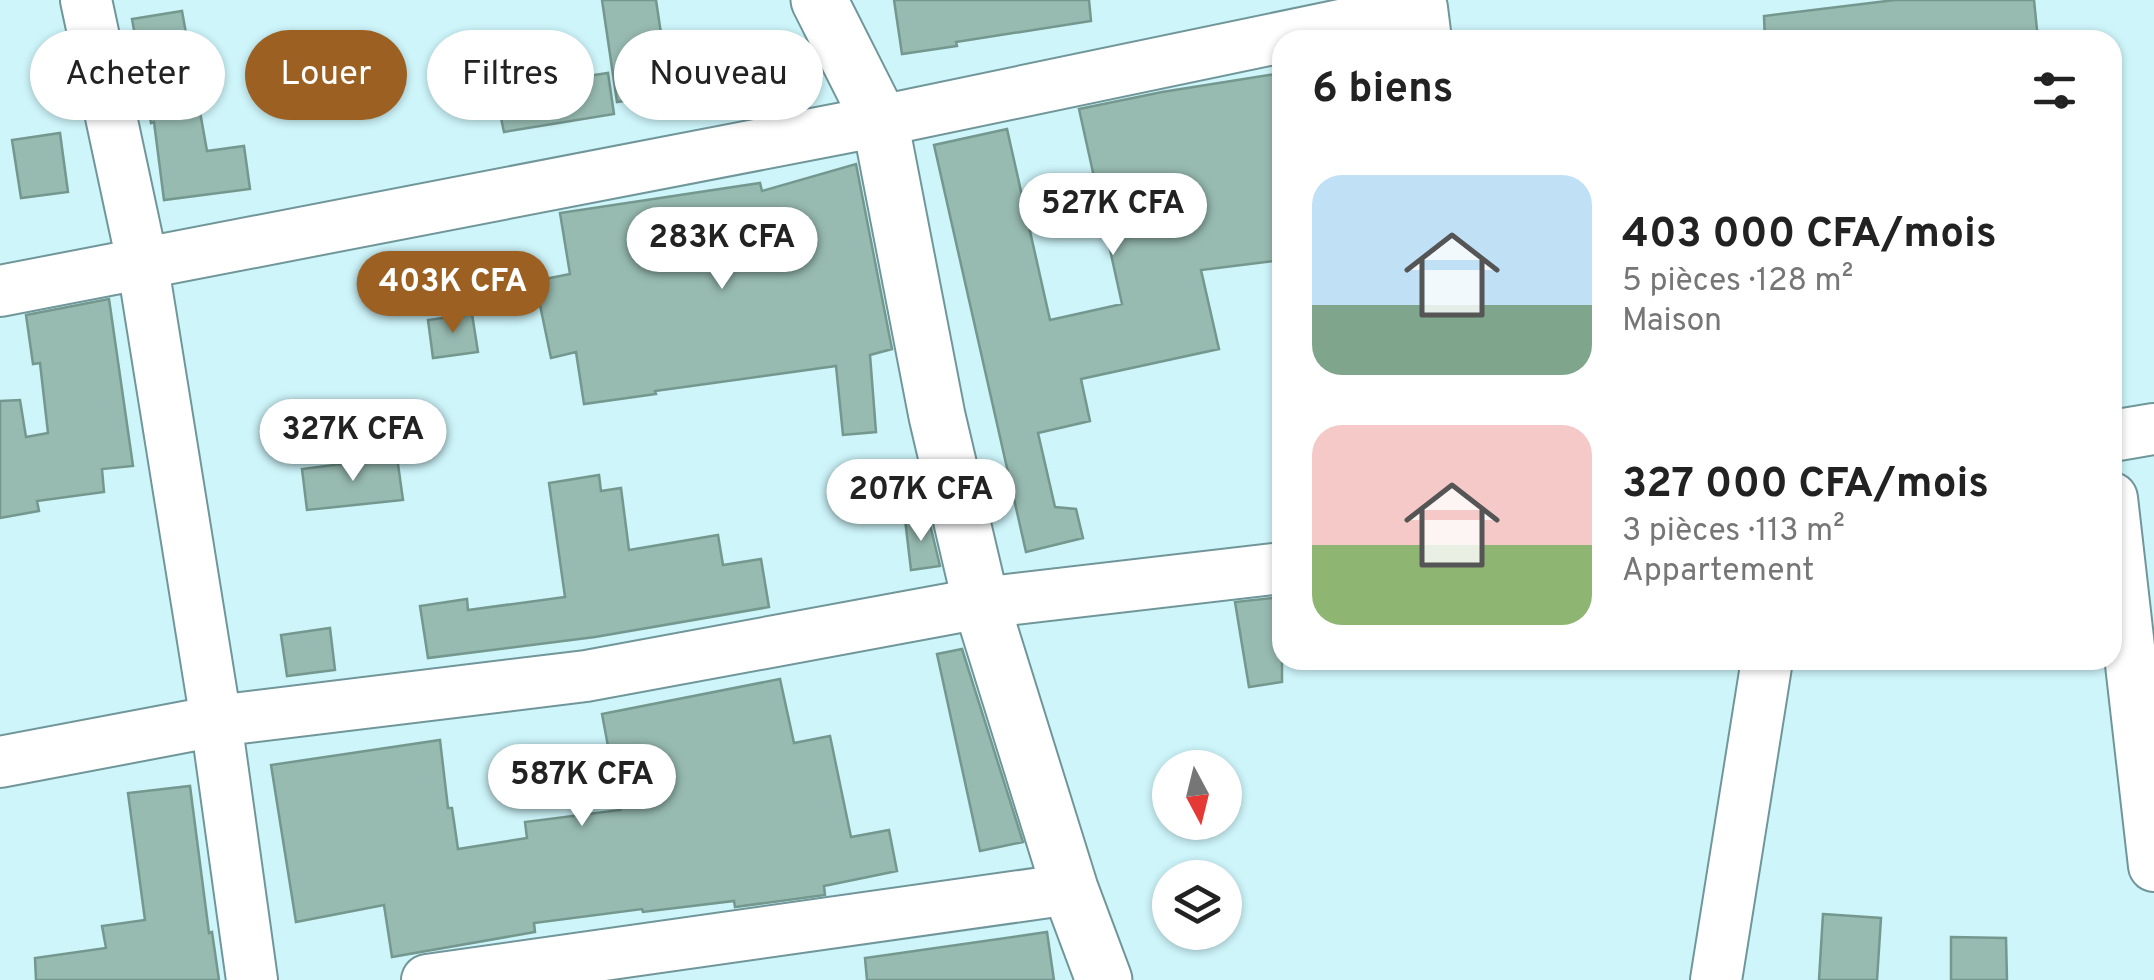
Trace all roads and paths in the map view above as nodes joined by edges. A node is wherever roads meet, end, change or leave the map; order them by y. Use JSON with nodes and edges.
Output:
{"nodes":[{"id":1,"x":86,"y":0,"type":"edge"},
{"id":2,"x":819,"y":0,"type":"edge"},
{"id":3,"x":1316,"y":30,"type":"edge"},
{"id":4,"x":1425,"y":30,"type":"edge"},
{"id":5,"x":1272,"y":39,"type":"edge"},
{"id":6,"x":880,"y":121,"type":"junction"},
{"id":7,"x":142,"y":261,"type":"junction"},
{"id":8,"x":0,"y":291,"type":"edge"},
{"id":9,"x":2154,"y":429,"type":"edge"},
{"id":10,"x":2122,"y":434,"type":"edge"},
{"id":11,"x":1272,"y":569,"type":"edge"},
{"id":12,"x":2122,"y":586,"type":"edge"},
{"id":13,"x":981,"y":603,"type":"junction"},
{"id":14,"x":1765,"y":670,"type":"edge"},
{"id":15,"x":216,"y":722,"type":"junction"},
{"id":16,"x":0,"y":762,"type":"edge"},
{"id":17,"x":2154,"y":866,"type":"edge"},
{"id":18,"x":1070,"y":890,"type":"junction"},
{"id":19,"x":252,"y":980,"type":"edge"},
{"id":20,"x":427,"y":980,"type":"edge"},
{"id":21,"x":1104,"y":980,"type":"edge"},
{"id":22,"x":1716,"y":980,"type":"edge"}],
"edges":[{"from":1,"to":7,"type":"street"},
{"from":2,"to":6,"type":"main road"},
{"from":3,"to":4,"type":"street"},
{"from":5,"to":6,"type":"street"},
{"from":6,"to":7,"type":"street"},
{"from":6,"to":13,"type":"main road"},
{"from":7,"to":8,"type":"street"},
{"from":7,"to":15,"type":"street"},
{"from":9,"to":10,"type":"street"},
{"from":11,"to":13,"type":"street"},
{"from":12,"to":17,"type":"street"},
{"from":13,"to":15,"type":"street"},
{"from":13,"to":18,"type":"main road"},
{"from":14,"to":22,"type":"street"},
{"from":15,"to":16,"type":"street"},
{"from":15,"to":19,"type":"street"},
{"from":18,"to":20,"type":"street"},
{"from":18,"to":21,"type":"main road"}]}
